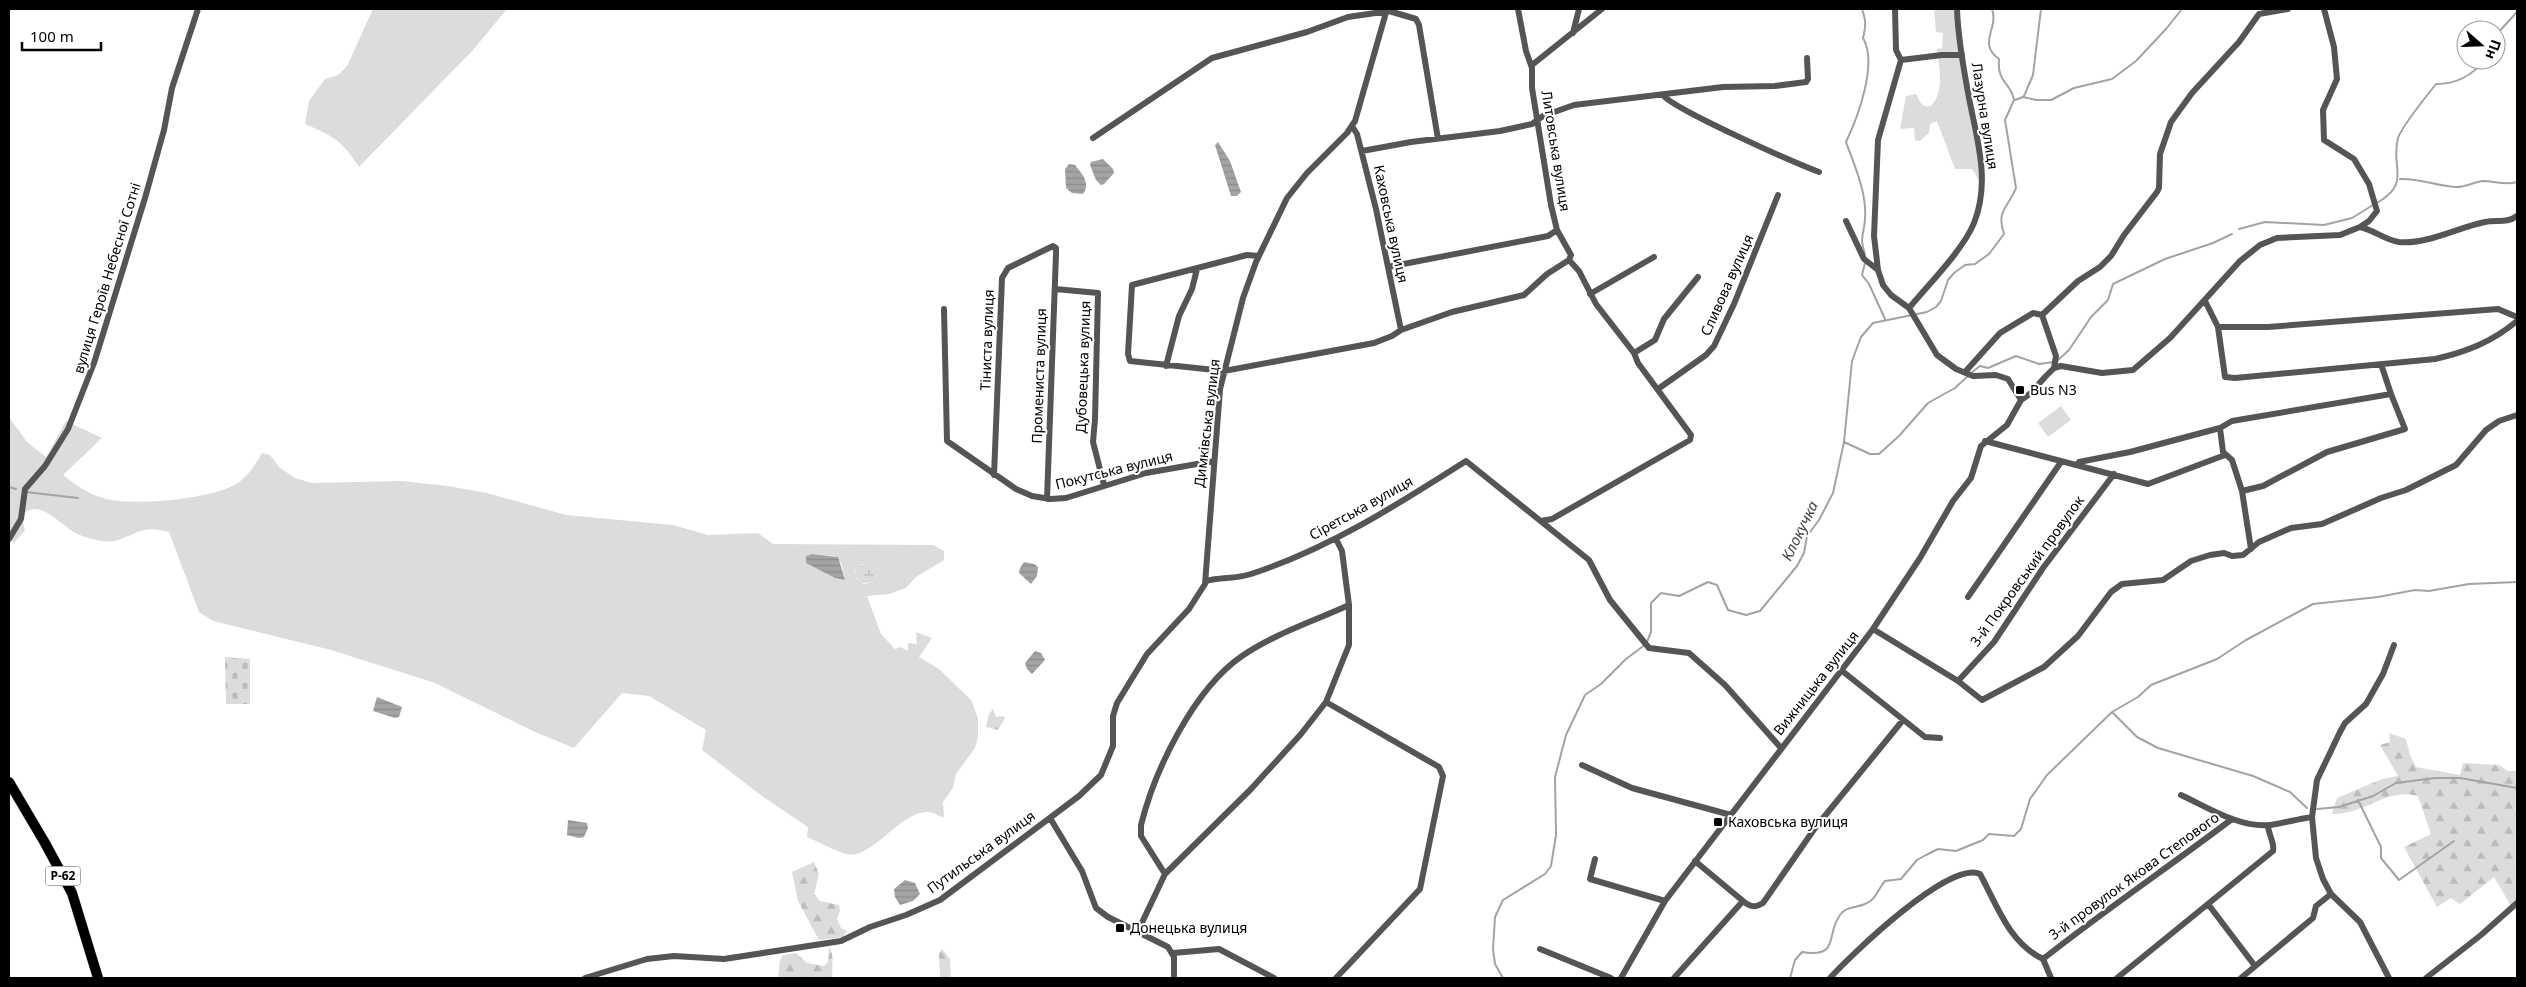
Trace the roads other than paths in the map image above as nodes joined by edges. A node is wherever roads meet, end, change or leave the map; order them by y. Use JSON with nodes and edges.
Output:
{"nodes":[{"id":1,"x":198,"y":9,"type":"edge"},
{"id":2,"x":1518,"y":9,"type":"edge"},
{"id":3,"x":1579,"y":9,"type":"edge"},
{"id":4,"x":1602,"y":9,"type":"edge"},
{"id":5,"x":1895,"y":9,"type":"edge"},
{"id":6,"x":1956,"y":9,"type":"edge"},
{"id":7,"x":2288,"y":9,"type":"edge"},
{"id":8,"x":2324,"y":9,"type":"edge"},
{"id":9,"x":1386,"y":10,"type":"edge"},
{"id":10,"x":1574,"y":33,"type":"junction"},
{"id":11,"x":1962,"y":56,"type":"junction"},
{"id":12,"x":1807,"y":58,"type":"dead end"},
{"id":13,"x":1901,"y":60,"type":"junction"},
{"id":14,"x":1532,"y":65,"type":"junction"},
{"id":15,"x":1663,"y":95,"type":"junction"},
{"id":16,"x":1537,"y":120,"type":"junction"},
{"id":17,"x":1352,"y":126,"type":"junction"},
{"id":18,"x":1094,"y":138,"type":"dead end"},
{"id":19,"x":1438,"y":139,"type":"junction"},
{"id":20,"x":1362,"y":151,"type":"junction"},
{"id":21,"x":1818,"y":172,"type":"dead end"},
{"id":22,"x":1778,"y":195,"type":"dead end"},
{"id":23,"x":2517,"y":216,"type":"edge"},
{"id":24,"x":1846,"y":221,"type":"dead end"},
{"id":25,"x":2360,"y":227,"type":"junction"},
{"id":26,"x":1557,"y":230,"type":"junction"},
{"id":27,"x":1056,"y":254,"type":"joint"},
{"id":28,"x":1259,"y":256,"type":"junction"},
{"id":29,"x":1654,"y":257,"type":"dead end"},
{"id":30,"x":1569,"y":260,"type":"junction"},
{"id":31,"x":1388,"y":267,"type":"junction"},
{"id":32,"x":1197,"y":269,"type":"junction"},
{"id":33,"x":1878,"y":270,"type":"junction"},
{"id":34,"x":1698,"y":277,"type":"dead end"},
{"id":35,"x":1055,"y":289,"type":"junction"},
{"id":36,"x":1590,"y":294,"type":"junction"},
{"id":37,"x":2205,"y":301,"type":"junction"},
{"id":38,"x":944,"y":309,"type":"dead end"},
{"id":39,"x":1911,"y":313,"type":"junction"},
{"id":40,"x":2042,"y":315,"type":"junction"},
{"id":41,"x":2517,"y":317,"type":"edge"},
{"id":42,"x":2517,"y":321,"type":"edge"},
{"id":43,"x":2218,"y":327,"type":"junction"},
{"id":44,"x":1401,"y":330,"type":"junction"},
{"id":45,"x":1634,"y":353,"type":"junction"},
{"id":46,"x":2056,"y":362,"type":"junction"},
{"id":47,"x":2381,"y":364,"type":"junction"},
{"id":48,"x":1166,"y":366,"type":"junction"},
{"id":49,"x":1224,"y":371,"type":"junction"},
{"id":50,"x":1968,"y":374,"type":"junction"},
{"id":51,"x":1658,"y":389,"type":"junction"},
{"id":52,"x":2391,"y":394,"type":"junction"},
{"id":53,"x":2022,"y":400,"type":"junction"},
{"id":54,"x":2517,"y":415,"type":"edge"},
{"id":55,"x":2220,"y":428,"type":"junction"},
{"id":56,"x":1985,"y":441,"type":"junction"},
{"id":57,"x":2225,"y":455,"type":"junction"},
{"id":58,"x":1214,"y":461,"type":"junction"},
{"id":59,"x":2061,"y":462,"type":"junction"},
{"id":60,"x":2078,"y":464,"type":"junction"},
{"id":61,"x":2114,"y":474,"type":"junction"},
{"id":62,"x":994,"y":475,"type":"junction"},
{"id":63,"x":1104,"y":485,"type":"junction"},
{"id":64,"x":2242,"y":491,"type":"junction"},
{"id":65,"x":1047,"y":498,"type":"junction"},
{"id":66,"x":1541,"y":521,"type":"junction"},
{"id":67,"x":9,"y":539,"type":"edge"},
{"id":68,"x":1336,"y":539,"type":"junction"},
{"id":69,"x":2251,"y":549,"type":"junction"},
{"id":70,"x":1206,"y":581,"type":"junction"},
{"id":71,"x":1968,"y":597,"type":"dead end"},
{"id":72,"x":1349,"y":605,"type":"junction"},
{"id":73,"x":1873,"y":629,"type":"junction"},
{"id":74,"x":2394,"y":646,"type":"dead end"},
{"id":75,"x":1841,"y":670,"type":"junction"},
{"id":76,"x":1958,"y":681,"type":"junction"},
{"id":77,"x":1326,"y":702,"type":"junction"},
{"id":78,"x":1903,"y":720,"type":"junction"},
{"id":79,"x":1940,"y":738,"type":"dead end"},
{"id":80,"x":1781,"y":748,"type":"junction"},
{"id":81,"x":1582,"y":765,"type":"dead end"},
{"id":82,"x":9,"y":782,"type":"edge"},
{"id":83,"x":2181,"y":795,"type":"dead end"},
{"id":84,"x":1731,"y":815,"type":"junction"},
{"id":85,"x":2312,"y":817,"type":"junction"},
{"id":86,"x":1050,"y":818,"type":"junction"},
{"id":87,"x":2232,"y":819,"type":"junction"},
{"id":88,"x":2268,"y":825,"type":"junction"},
{"id":89,"x":1595,"y":859,"type":"dead end"},
{"id":90,"x":1695,"y":861,"type":"junction"},
{"id":91,"x":1165,"y":874,"type":"junction"},
{"id":92,"x":2332,"y":894,"type":"junction"},
{"id":93,"x":1665,"y":901,"type":"junction"},
{"id":94,"x":1742,"y":901,"type":"junction"},
{"id":95,"x":2517,"y":902,"type":"edge"},
{"id":96,"x":2208,"y":904,"type":"junction"},
{"id":97,"x":1138,"y":931,"type":"junction"},
{"id":98,"x":1540,"y":949,"type":"dead end"},
{"id":99,"x":1173,"y":953,"type":"junction"},
{"id":100,"x":2043,"y":959,"type":"junction"},
{"id":101,"x":2255,"y":966,"type":"junction"},
{"id":102,"x":98,"y":978,"type":"edge"},
{"id":103,"x":585,"y":978,"type":"edge"},
{"id":104,"x":1174,"y":978,"type":"edge"},
{"id":105,"x":1274,"y":978,"type":"edge"},
{"id":106,"x":1336,"y":978,"type":"edge"},
{"id":107,"x":1611,"y":978,"type":"edge"},
{"id":108,"x":1621,"y":978,"type":"edge"},
{"id":109,"x":1674,"y":978,"type":"edge"},
{"id":110,"x":1830,"y":978,"type":"edge"},
{"id":111,"x":2050,"y":978,"type":"edge"},
{"id":112,"x":2117,"y":978,"type":"edge"},
{"id":113,"x":2241,"y":978,"type":"edge"},
{"id":114,"x":2389,"y":978,"type":"edge"},
{"id":115,"x":2426,"y":978,"type":"edge"}],
"edges":[{"from":1,"to":67,"type":"street","name":"вулиця Героїв Небесної Сотні"},
{"from":2,"to":14,"type":"street","name":"Литовська вулиця"},
{"from":3,"to":10,"type":"street"},
{"from":4,"to":10,"type":"street"},
{"from":5,"to":13,"type":"street"},
{"from":6,"to":11,"type":"street","name":"Лазурна вулиця"},
{"from":7,"to":40,"type":"street"},
{"from":8,"to":25,"type":"street"},
{"from":9,"to":17,"type":"street","name":"Димківська вулиця"},
{"from":9,"to":18,"type":"street"},
{"from":9,"to":19,"type":"street"},
{"from":10,"to":14,"type":"street"},
{"from":11,"to":13,"type":"street","name":"Лазурна вулиця"},
{"from":11,"to":39,"type":"street","name":"Лазурна вулиця"},
{"from":12,"to":15,"type":"street"},
{"from":13,"to":33,"type":"street"},
{"from":14,"to":16,"type":"street","name":"Литовська вулиця"},
{"from":15,"to":16,"type":"street"},
{"from":15,"to":21,"type":"street"},
{"from":16,"to":19,"type":"street"},
{"from":16,"to":26,"type":"street","name":"Литовська вулиця"},
{"from":17,"to":20,"type":"street","name":"Каховська вулиця"},
{"from":17,"to":28,"type":"street","name":"Димківська вулиця"},
{"from":19,"to":20,"type":"street"},
{"from":20,"to":31,"type":"street","name":"Каховська вулиця"},
{"from":22,"to":51,"type":"street","name":"Сливова вулиця"},
{"from":23,"to":25,"type":"street"},
{"from":24,"to":33,"type":"street"},
{"from":25,"to":37,"type":"street"},
{"from":26,"to":30,"type":"street","name":"Литовська вулиця"},
{"from":26,"to":31,"type":"street"},
{"from":27,"to":35,"type":"street","name":"Промениста вулиця"},
{"from":27,"to":62,"type":"street","name":"Тіниста вулиця"},
{"from":28,"to":32,"type":"street"},
{"from":28,"to":49,"type":"street","name":"Димківська вулиця"},
{"from":29,"to":36,"type":"street"},
{"from":30,"to":36,"type":"street","name":"Литовська вулиця"},
{"from":30,"to":44,"type":"street"},
{"from":31,"to":44,"type":"street","name":"Каховська вулиця"},
{"from":32,"to":48,"type":"street"},
{"from":32,"to":48,"type":"street"},
{"from":33,"to":39,"type":"street"},
{"from":34,"to":45,"type":"street"},
{"from":35,"to":63,"type":"street","name":"Дубовецька вулиця"},
{"from":35,"to":65,"type":"street","name":"Промениста вулиця"},
{"from":36,"to":45,"type":"street","name":"Литовська вулиця"},
{"from":37,"to":43,"type":"street"},
{"from":37,"to":46,"type":"street"},
{"from":38,"to":62,"type":"street","name":"Покутська вулиця"},
{"from":39,"to":50,"type":"street"},
{"from":40,"to":46,"type":"street"},
{"from":40,"to":50,"type":"street"},
{"from":41,"to":43,"type":"street"},
{"from":42,"to":47,"type":"street"},
{"from":43,"to":47,"type":"street"},
{"from":44,"to":49,"type":"street"},
{"from":45,"to":51,"type":"street","name":"Литовська вулиця"},
{"from":46,"to":53,"type":"street","name":"Вижницька вулиця"},
{"from":47,"to":52,"type":"street"},
{"from":48,"to":49,"type":"street"},
{"from":49,"to":58,"type":"street","name":"Димківська вулиця"},
{"from":50,"to":53,"type":"street"},
{"from":51,"to":66,"type":"street","name":"Литовська вулиця"},
{"from":52,"to":55,"type":"street"},
{"from":52,"to":64,"type":"street"},
{"from":53,"to":56,"type":"street","name":"Вижницька вулиця"},
{"from":54,"to":69,"type":"street"},
{"from":55,"to":57,"type":"street"},
{"from":55,"to":60,"type":"street"},
{"from":56,"to":59,"type":"street"},
{"from":56,"to":73,"type":"street","name":"Вижницька вулиця"},
{"from":57,"to":61,"type":"street"},
{"from":57,"to":64,"type":"street"},
{"from":58,"to":63,"type":"street","name":"Покутська вулиця"},
{"from":58,"to":70,"type":"street","name":"Димківська вулиця"},
{"from":59,"to":60,"type":"street"},
{"from":59,"to":71,"type":"street"},
{"from":60,"to":61,"type":"street"},
{"from":61,"to":76,"type":"street","name":"3-й Покровський провулок"},
{"from":62,"to":65,"type":"street","name":"Покутська вулиця"},
{"from":63,"to":65,"type":"street","name":"Покутська вулиця"},
{"from":64,"to":69,"type":"street"},
{"from":66,"to":68,"type":"street","name":"Сіретська вулиця"},
{"from":66,"to":80,"type":"street"},
{"from":68,"to":70,"type":"street","name":"Сіретська вулиця"},
{"from":68,"to":72,"type":"street"},
{"from":69,"to":76,"type":"street"},
{"from":70,"to":86,"type":"street","name":"Путильська вулиця"},
{"from":72,"to":77,"type":"street"},
{"from":72,"to":91,"type":"street"},
{"from":73,"to":75,"type":"street","name":"Вижницька вулиця"},
{"from":73,"to":76,"type":"street"},
{"from":74,"to":85,"type":"street"},
{"from":75,"to":78,"type":"street"},
{"from":75,"to":80,"type":"street","name":"Вижницька вулиця"},
{"from":77,"to":91,"type":"street"},
{"from":77,"to":106,"type":"street"},
{"from":78,"to":79,"type":"street"},
{"from":78,"to":94,"type":"street"},
{"from":80,"to":84,"type":"street","name":"Вижницька вулиця"},
{"from":81,"to":84,"type":"street"},
{"from":82,"to":102,"type":"main road","number":"Р-62"},
{"from":83,"to":87,"type":"street"},
{"from":84,"to":90,"type":"street","name":"Вижницька вулиця"},
{"from":85,"to":88,"type":"street"},
{"from":85,"to":92,"type":"street"},
{"from":86,"to":97,"type":"street"},
{"from":86,"to":103,"type":"street","name":"Путильська вулиця"},
{"from":87,"to":88,"type":"street"},
{"from":87,"to":100,"type":"street","name":"3-й провулок Якова Степового"},
{"from":88,"to":96,"type":"street"},
{"from":89,"to":93,"type":"street"},
{"from":90,"to":93,"type":"street","name":"Вижницька вулиця"},
{"from":90,"to":94,"type":"street"},
{"from":91,"to":97,"type":"street"},
{"from":92,"to":101,"type":"street"},
{"from":92,"to":114,"type":"street"},
{"from":93,"to":108,"type":"street","name":"Вижницька вулиця"},
{"from":94,"to":109,"type":"street"},
{"from":95,"to":115,"type":"street"},
{"from":96,"to":101,"type":"street"},
{"from":96,"to":112,"type":"street"},
{"from":97,"to":99,"type":"street"},
{"from":98,"to":107,"type":"street"},
{"from":99,"to":104,"type":"street"},
{"from":99,"to":105,"type":"street"},
{"from":100,"to":110,"type":"street"},
{"from":100,"to":111,"type":"street","name":"3-й провулок Якова Степового"},
{"from":101,"to":113,"type":"street"}]}
